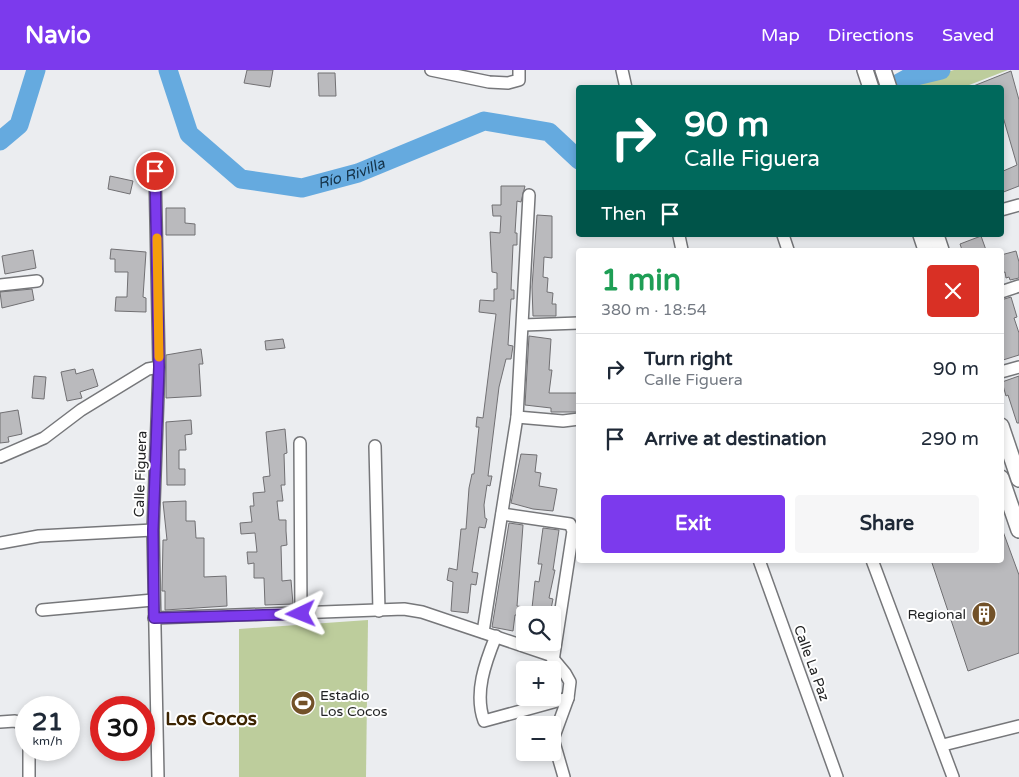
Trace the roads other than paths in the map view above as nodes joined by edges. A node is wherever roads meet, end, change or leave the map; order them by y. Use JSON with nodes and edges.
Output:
{"nodes":[{"id":1,"x":431,"y":70,"type":"edge"},
{"id":2,"x":519,"y":70,"type":"edge"},
{"id":3,"x":622,"y":70,"type":"edge"},
{"id":4,"x":865,"y":70,"type":"edge"},
{"id":5,"x":883,"y":70,"type":"edge"},
{"id":6,"x":625,"y":85,"type":"edge"},
{"id":7,"x":870,"y":85,"type":"edge"},
{"id":8,"x":888,"y":85,"type":"edge"},
{"id":9,"x":155,"y":171,"type":"dead end"},
{"id":10,"x":529,"y":195,"type":"dead end"},
{"id":11,"x":1019,"y":205,"type":"edge"},
{"id":12,"x":1004,"y":209,"type":"edge"},
{"id":13,"x":925,"y":238,"type":"edge"},
{"id":14,"x":938,"y":248,"type":"edge"},
{"id":15,"x":37,"y":281,"type":"dead end"},
{"id":16,"x":0,"y":285,"type":"edge"},
{"id":17,"x":1019,"y":286,"type":"edge"},
{"id":18,"x":1004,"y":291,"type":"edge"},
{"id":19,"x":576,"y":322,"type":"edge"},
{"id":20,"x":523,"y":325,"type":"junction"},
{"id":21,"x":159,"y":367,"type":"junction"},
{"id":22,"x":1019,"y":367,"type":"edge"},
{"id":23,"x":1004,"y":371,"type":"edge"},
{"id":24,"x":517,"y":417,"type":"junction"},
{"id":25,"x":576,"y":419,"type":"edge"},
{"id":26,"x":1004,"y":430,"type":"edge"},
{"id":27,"x":300,"y":443,"type":"dead end"},
{"id":28,"x":1014,"y":445,"type":"edge"},
{"id":29,"x":375,"y":446,"type":"dead end"},
{"id":30,"x":0,"y":457,"type":"edge"},
{"id":31,"x":1019,"y":479,"type":"edge"},
{"id":32,"x":1004,"y":487,"type":"edge"},
{"id":33,"x":502,"y":514,"type":"junction"},
{"id":34,"x":153,"y":530,"type":"junction"},
{"id":35,"x":1019,"y":530,"type":"edge"},
{"id":36,"x":0,"y":543,"type":"edge"},
{"id":37,"x":760,"y":563,"type":"edge"},
{"id":38,"x":873,"y":563,"type":"edge"},
{"id":39,"x":154,"y":600,"type":"junction"},
{"id":40,"x":42,"y":610,"type":"dead end"},
{"id":41,"x":379,"y":611,"type":"junction"},
{"id":42,"x":301,"y":614,"type":"junction"},
{"id":43,"x":154,"y":618,"type":"junction"},
{"id":44,"x":483,"y":632,"type":"junction"},
{"id":45,"x":496,"y":636,"type":"junction"},
{"id":46,"x":553,"y":660,"type":"junction"},
{"id":47,"x":568,"y":698,"type":"junction"},
{"id":48,"x":15,"y":721,"type":"edge"},
{"id":49,"x":0,"y":722,"type":"edge"},
{"id":50,"x":1019,"y":726,"type":"edge"},
{"id":51,"x":943,"y":745,"type":"junction"},
{"id":52,"x":29,"y":761,"type":"edge"},
{"id":53,"x":30,"y":777,"type":"edge"},
{"id":54,"x":158,"y":777,"type":"edge"},
{"id":55,"x":564,"y":777,"type":"edge"},
{"id":56,"x":836,"y":777,"type":"edge"},
{"id":57,"x":953,"y":777,"type":"edge"}],
"edges":[{"from":1,"to":2,"type":"street"},
{"from":3,"to":6,"type":"street"},
{"from":4,"to":7,"type":"main road"},
{"from":5,"to":8,"type":"main road"},
{"from":9,"to":21,"type":"street","name":"Calle Figuera"},
{"from":10,"to":20,"type":"street"},
{"from":11,"to":12,"type":"street"},
{"from":13,"to":14,"type":"main road"},
{"from":15,"to":16,"type":"street"},
{"from":17,"to":18,"type":"street"},
{"from":19,"to":20,"type":"street"},
{"from":20,"to":24,"type":"street"},
{"from":21,"to":30,"type":"street"},
{"from":21,"to":34,"type":"street","name":"Calle Figuera"},
{"from":22,"to":23,"type":"street"},
{"from":24,"to":25,"type":"street"},
{"from":24,"to":33,"type":"street"},
{"from":26,"to":28,"type":"main road"},
{"from":27,"to":42,"type":"street"},
{"from":28,"to":31,"type":"main road"},
{"from":29,"to":41,"type":"street"},
{"from":32,"to":35,"type":"main road"},
{"from":33,"to":44,"type":"street"},
{"from":33,"to":46,"type":"street"},
{"from":34,"to":36,"type":"street"},
{"from":34,"to":39,"type":"street","name":"Calle Figuera"},
{"from":37,"to":56,"type":"street","name":"Calle La Paz"},
{"from":38,"to":51,"type":"street"},
{"from":39,"to":40,"type":"street"},
{"from":39,"to":43,"type":"street","name":"Calle Figuera"},
{"from":41,"to":42,"type":"street"},
{"from":41,"to":44,"type":"street"},
{"from":42,"to":43,"type":"street"},
{"from":43,"to":54,"type":"street","name":"Calle Figuera"},
{"from":44,"to":45,"type":"street"},
{"from":45,"to":46,"type":"street"},
{"from":45,"to":47,"type":"street"},
{"from":46,"to":47,"type":"street"},
{"from":47,"to":55,"type":"street"},
{"from":48,"to":49,"type":"street"},
{"from":50,"to":51,"type":"street"},
{"from":51,"to":57,"type":"street"},
{"from":52,"to":53,"type":"street"}]}
